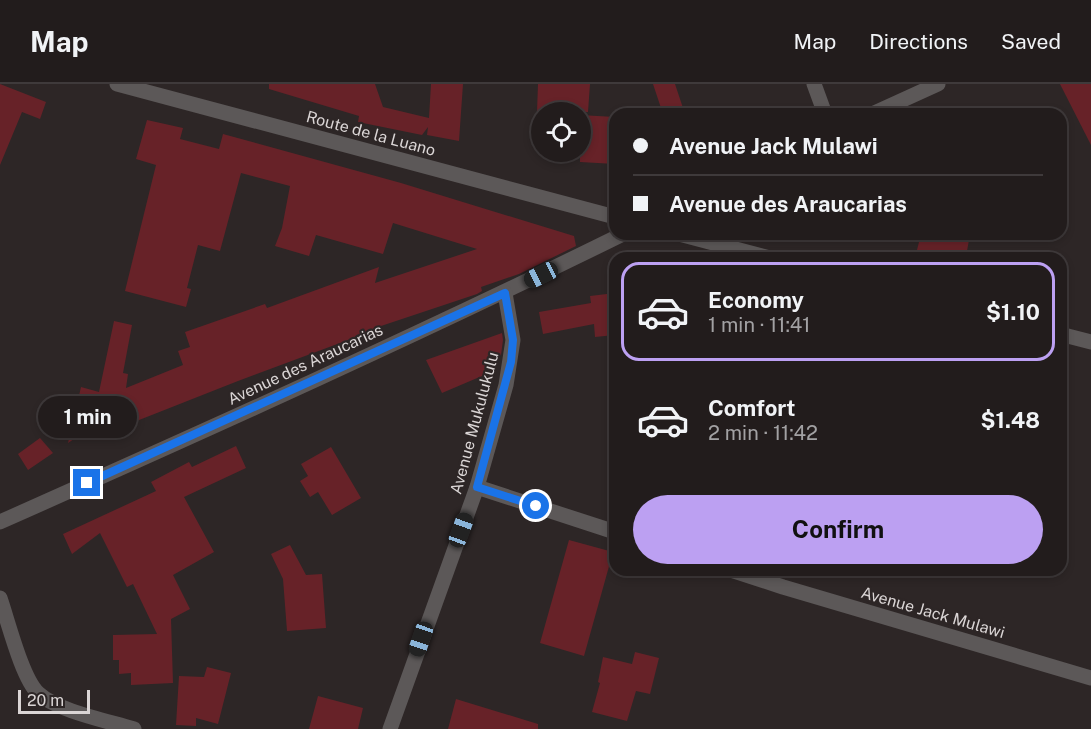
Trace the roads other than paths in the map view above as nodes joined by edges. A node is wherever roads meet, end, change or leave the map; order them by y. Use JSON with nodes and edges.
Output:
{"nodes":[{"id":1,"x":117,"y":84,"type":"edge"},
{"id":2,"x":814,"y":84,"type":"edge"},
{"id":3,"x":938,"y":84,"type":"edge"},
{"id":4,"x":823,"y":108,"type":"edge"},
{"id":5,"x":885,"y":108,"type":"edge"},
{"id":6,"x":609,"y":215,"type":"edge"},
{"id":7,"x":611,"y":240,"type":"edge"},
{"id":8,"x":702,"y":240,"type":"edge"},
{"id":9,"x":747,"y":252,"type":"edge"},
{"id":10,"x":505,"y":293,"type":"junction"},
{"id":11,"x":1067,"y":336,"type":"edge"},
{"id":12,"x":1091,"y":342,"type":"edge"},
{"id":13,"x":477,"y":487,"type":"junction"},
{"id":14,"x":0,"y":522,"type":"edge"},
{"id":15,"x":609,"y":530,"type":"edge"},
{"id":16,"x":751,"y":576,"type":"edge"},
{"id":17,"x":0,"y":598,"type":"edge"},
{"id":18,"x":1091,"y":678,"type":"edge"},
{"id":19,"x":134,"y":729,"type":"edge"},
{"id":20,"x":390,"y":729,"type":"edge"}],
"edges":[{"from":1,"to":6,"type":"street","name":"Route de la Luano"},
{"from":2,"to":4,"type":"street"},
{"from":3,"to":5,"type":"street"},
{"from":7,"to":10,"type":"street","name":"Avenue des Araucarias"},
{"from":8,"to":9,"type":"street"},
{"from":10,"to":13,"type":"street","name":"Avenue Mukulukulu"},
{"from":10,"to":14,"type":"street","name":"Avenue des Araucarias"},
{"from":11,"to":12,"type":"street"},
{"from":13,"to":15,"type":"street"},
{"from":13,"to":20,"type":"street","name":"Avenue Mukulukulu"},
{"from":16,"to":18,"type":"street","name":"Avenue Jack Mulawi"},
{"from":17,"to":19,"type":"street"}]}
